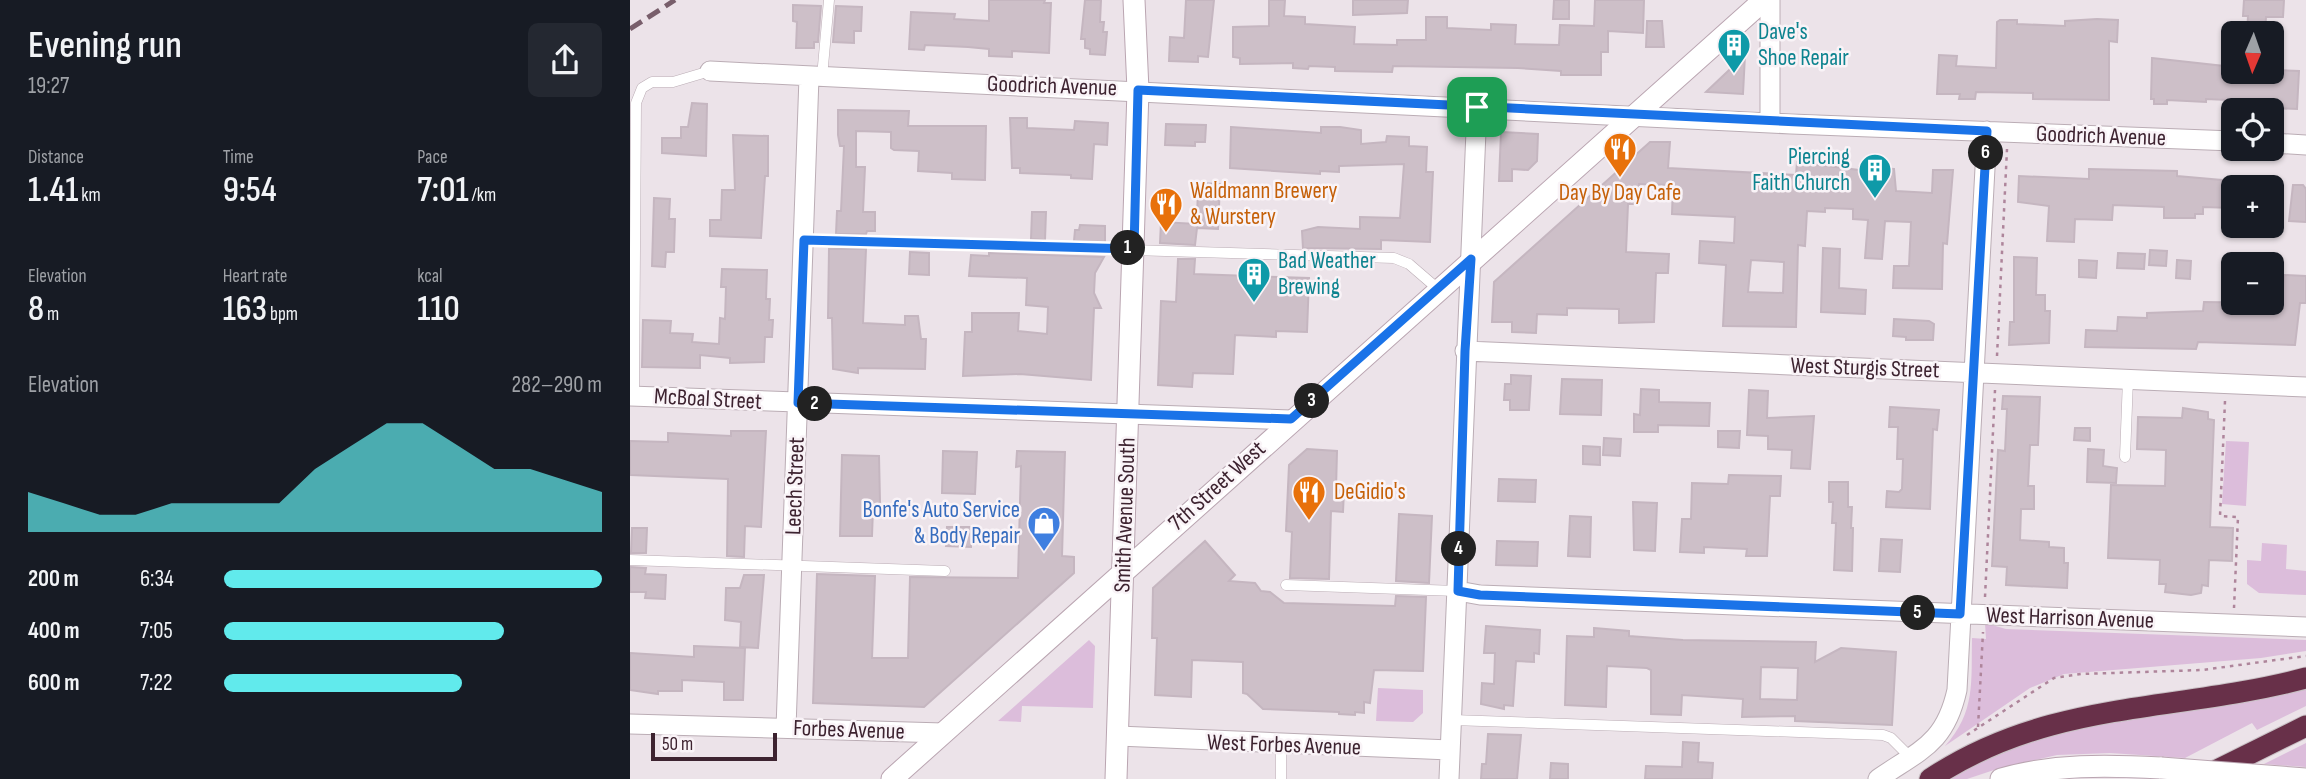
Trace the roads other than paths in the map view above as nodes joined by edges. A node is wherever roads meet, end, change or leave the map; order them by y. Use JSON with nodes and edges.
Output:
{"nodes":[{"id":1,"x":829,"y":0,"type":"edge"},
{"id":2,"x":1134,"y":0,"type":"edge"},
{"id":3,"x":1764,"y":0,"type":"edge"},
{"id":4,"x":1770,"y":0,"type":"edge"},
{"id":5,"x":710,"y":71,"type":"joint"},
{"id":6,"x":815,"y":77,"type":"junction"},
{"id":7,"x":1138,"y":90,"type":"junction"},
{"id":8,"x":1477,"y":107,"type":"junction"},
{"id":9,"x":1636,"y":115,"type":"junction"},
{"id":10,"x":1770,"y":123,"type":"junction"},
{"id":11,"x":1987,"y":131,"type":"junction"},
{"id":12,"x":2221,"y":141,"type":"edge"},
{"id":13,"x":2284,"y":144,"type":"edge"},
{"id":14,"x":2306,"y":145,"type":"edge"},
{"id":15,"x":804,"y":240,"type":"junction"},
{"id":16,"x":1134,"y":249,"type":"junction"},
{"id":17,"x":1471,"y":259,"type":"junction"},
{"id":18,"x":1438,"y":289,"type":"junction"},
{"id":19,"x":1465,"y":351,"type":"junction"},
{"id":20,"x":1974,"y":373,"type":"junction"},
{"id":21,"x":2127,"y":379,"type":"junction"},
{"id":22,"x":2306,"y":387,"type":"edge"},
{"id":23,"x":632,"y":396,"type":"edge"},
{"id":24,"x":798,"y":403,"type":"junction"},
{"id":25,"x":1129,"y":413,"type":"junction"},
{"id":26,"x":1291,"y":419,"type":"junction"},
{"id":27,"x":2125,"y":457,"type":"dead end"},
{"id":28,"x":630,"y":560,"type":"edge"},
{"id":29,"x":792,"y":566,"type":"junction"},
{"id":30,"x":945,"y":571,"type":"dead end"},
{"id":31,"x":1122,"y":573,"type":"junction"},
{"id":32,"x":1286,"y":585,"type":"dead end"},
{"id":33,"x":1458,"y":591,"type":"junction"},
{"id":34,"x":1960,"y":614,"type":"junction"},
{"id":35,"x":2306,"y":627,"type":"edge"},
{"id":36,"x":2306,"y":678,"type":"edge"},
{"id":37,"x":1451,"y":720,"type":"junction"},
{"id":38,"x":630,"y":723,"type":"edge"},
{"id":39,"x":2306,"y":726,"type":"edge"},
{"id":40,"x":786,"y":728,"type":"junction"},
{"id":41,"x":943,"y":733,"type":"junction"},
{"id":42,"x":1118,"y":736,"type":"junction"},
{"id":43,"x":1282,"y":745,"type":"junction"},
{"id":44,"x":1450,"y":750,"type":"junction"},
{"id":45,"x":1910,"y":758,"type":"junction"},
{"id":46,"x":892,"y":779,"type":"edge"},
{"id":47,"x":1116,"y":779,"type":"edge"},
{"id":48,"x":1280,"y":779,"type":"edge"},
{"id":49,"x":1449,"y":779,"type":"edge"},
{"id":50,"x":1878,"y":779,"type":"edge"},
{"id":51,"x":1930,"y":779,"type":"edge"},
{"id":52,"x":2001,"y":779,"type":"edge"},
{"id":53,"x":2199,"y":779,"type":"edge"},
{"id":54,"x":2306,"y":779,"type":"edge"}],
"edges":[{"from":1,"to":6,"type":"lane"},
{"from":2,"to":7,"type":"main road","name":"Smith Avenue South"},
{"from":3,"to":9,"type":"main road","name":"7th Street West"},
{"from":4,"to":10,"type":"street"},
{"from":5,"to":6,"type":"street","name":"Goodrich Avenue"},
{"from":5,"to":23,"type":"lane"},
{"from":6,"to":7,"type":"street","name":"Goodrich Avenue"},
{"from":6,"to":15,"type":"street","name":"Leech Street"},
{"from":7,"to":8,"type":"street","name":"Goodrich Avenue"},
{"from":7,"to":16,"type":"main road","name":"Smith Avenue South"},
{"from":8,"to":9,"type":"street","name":"Goodrich Avenue"},
{"from":8,"to":17,"type":"street"},
{"from":9,"to":10,"type":"street","name":"Goodrich Avenue"},
{"from":9,"to":17,"type":"main road","name":"7th Street West"},
{"from":10,"to":11,"type":"street","name":"Goodrich Avenue"},
{"from":11,"to":12,"type":"street","name":"Goodrich Avenue"},
{"from":11,"to":20,"type":"street"},
{"from":13,"to":14,"type":"street"},
{"from":15,"to":16,"type":"lane"},
{"from":15,"to":24,"type":"street","name":"Leech Street"},
{"from":16,"to":18,"type":"lane"},
{"from":16,"to":25,"type":"main road","name":"Smith Avenue South"},
{"from":17,"to":18,"type":"main road","name":"7th Street West"},
{"from":17,"to":19,"type":"street"},
{"from":18,"to":26,"type":"main road","name":"7th Street West"},
{"from":19,"to":20,"type":"street","name":"West Sturgis Street"},
{"from":19,"to":33,"type":"street"},
{"from":20,"to":21,"type":"street","name":"West Sturgis Street"},
{"from":20,"to":34,"type":"street"},
{"from":21,"to":22,"type":"street","name":"West Sturgis Street"},
{"from":21,"to":27,"type":"lane"},
{"from":23,"to":24,"type":"street","name":"McBoal Street"},
{"from":24,"to":25,"type":"street","name":"McBoal Street"},
{"from":24,"to":29,"type":"street","name":"Leech Street"},
{"from":25,"to":26,"type":"street","name":"McBoal Street"},
{"from":25,"to":31,"type":"main road","name":"Smith Avenue South"},
{"from":26,"to":31,"type":"main road","name":"7th Street West"},
{"from":28,"to":29,"type":"lane"},
{"from":29,"to":30,"type":"lane"},
{"from":29,"to":40,"type":"street","name":"Leech Street"},
{"from":31,"to":41,"type":"main road","name":"7th Street West"},
{"from":31,"to":42,"type":"main road","name":"Smith Avenue South"},
{"from":32,"to":33,"type":"lane"},
{"from":33,"to":34,"type":"street","name":"West Harrison Avenue"},
{"from":33,"to":37,"type":"street"},
{"from":34,"to":35,"type":"street","name":"West Harrison Avenue"},
{"from":34,"to":45,"type":"street"},
{"from":36,"to":51,"type":"highway"},
{"from":37,"to":44,"type":"street"},
{"from":37,"to":45,"type":"lane"},
{"from":38,"to":40,"type":"street","name":"Forbes Avenue"},
{"from":39,"to":53,"type":"highway"},
{"from":40,"to":41,"type":"street","name":"Forbes Avenue"},
{"from":41,"to":46,"type":"main road","name":"7th Street West"},
{"from":42,"to":43,"type":"street","name":"West Forbes Avenue"},
{"from":42,"to":47,"type":"main road","name":"Smith Avenue South"},
{"from":43,"to":44,"type":"street","name":"West Forbes Avenue"},
{"from":43,"to":48,"type":"lane"},
{"from":44,"to":49,"type":"street"},
{"from":45,"to":50,"type":"street"},
{"from":52,"to":54,"type":"main road","bridge":true}]}
